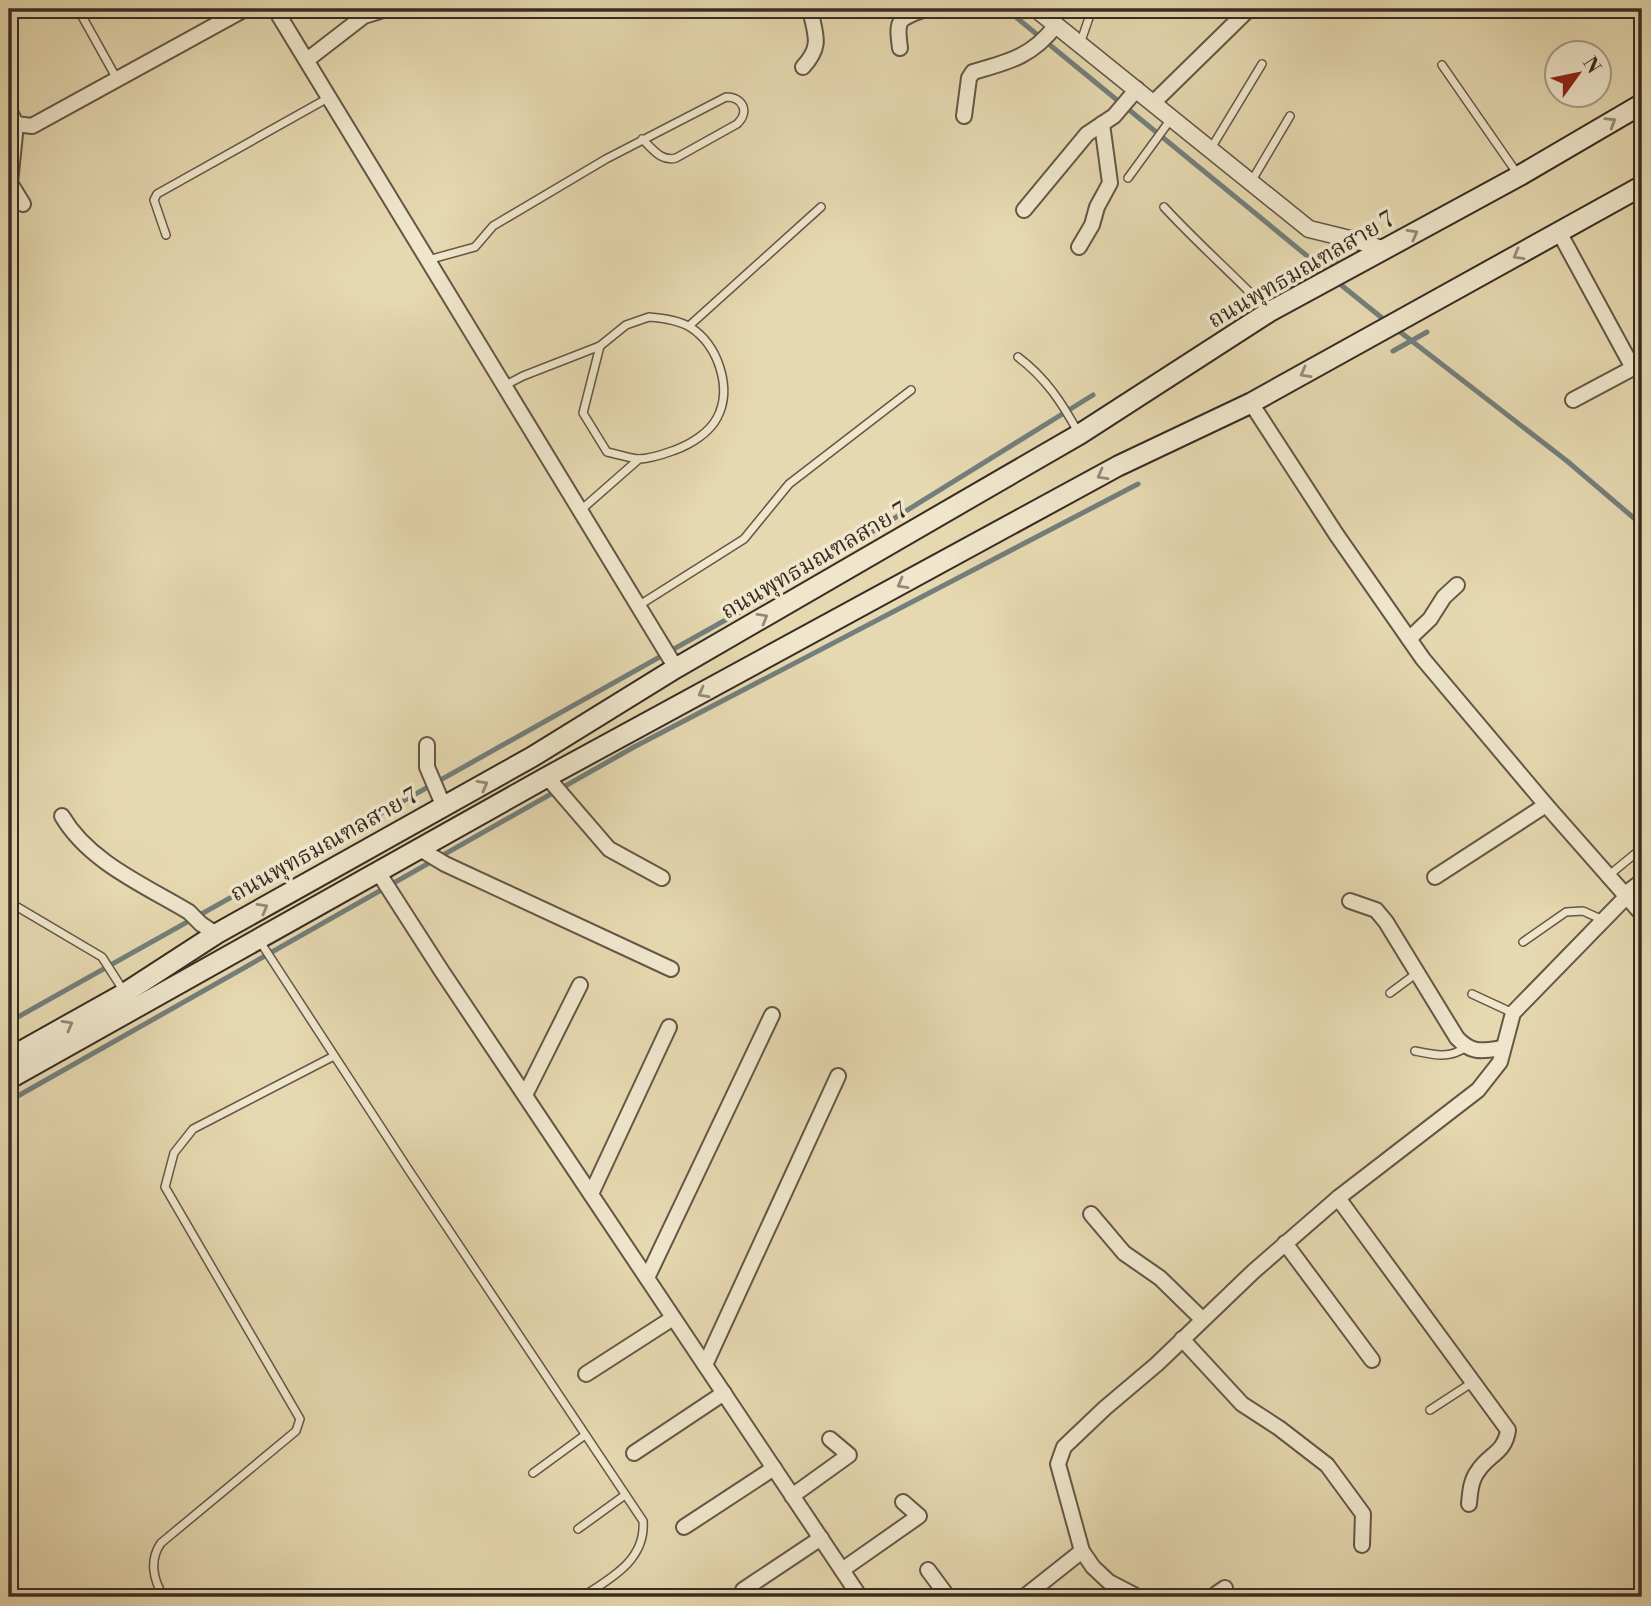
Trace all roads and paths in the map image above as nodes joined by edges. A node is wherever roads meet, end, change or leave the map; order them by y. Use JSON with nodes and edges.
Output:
{"nodes":[{"id":1,"x":78,"y":9,"type":"edge"},
{"id":2,"x":245,"y":9,"type":"edge"},
{"id":3,"x":275,"y":9,"type":"edge"},
{"id":4,"x":387,"y":9,"type":"edge"},
{"id":5,"x":810,"y":9,"type":"edge"},
{"id":6,"x":925,"y":9,"type":"edge"},
{"id":7,"x":1036,"y":9,"type":"edge"},
{"id":8,"x":1091,"y":9,"type":"edge"},
{"id":9,"x":1249,"y":9,"type":"edge"},
{"id":10,"x":1053,"y":29,"type":"junction"},
{"id":11,"x":1080,"y":44,"type":"junction"},
{"id":12,"x":900,"y":48,"type":"dead end"},
{"id":13,"x":307,"y":60,"type":"junction"},
{"id":14,"x":1262,"y":64,"type":"dead end"},
{"id":15,"x":1442,"y":65,"type":"dead end"},
{"id":16,"x":803,"y":66,"type":"dead end"},
{"id":17,"x":117,"y":79,"type":"junction"},
{"id":18,"x":1133,"y":94,"type":"junction"},
{"id":19,"x":329,"y":97,"type":"junction"},
{"id":20,"x":1153,"y":103,"type":"junction"},
{"id":21,"x":1642,"y":104,"type":"edge"},
{"id":22,"x":9,"y":110,"type":"edge"},
{"id":23,"x":964,"y":116,"type":"dead end"},
{"id":24,"x":1290,"y":116,"type":"dead end"},
{"id":25,"x":1108,"y":120,"type":"junction"},
{"id":26,"x":16,"y":124,"type":"junction"},
{"id":27,"x":1166,"y":125,"type":"junction"},
{"id":28,"x":642,"y":139,"type":"junction"},
{"id":29,"x":1210,"y":150,"type":"junction"},
{"id":30,"x":1519,"y":176,"type":"junction"},
{"id":31,"x":1128,"y":178,"type":"dead end"},
{"id":32,"x":1250,"y":182,"type":"junction"},
{"id":33,"x":1642,"y":186,"type":"edge"},
{"id":34,"x":23,"y":204,"type":"dead end"},
{"id":35,"x":821,"y":207,"type":"dead end"},
{"id":36,"x":1164,"y":207,"type":"dead end"},
{"id":37,"x":1024,"y":210,"type":"dead end"},
{"id":38,"x":1559,"y":232,"type":"junction"},
{"id":39,"x":166,"y":234,"type":"dead end"},
{"id":40,"x":1079,"y":247,"type":"dead end"},
{"id":41,"x":1384,"y":250,"type":"junction"},
{"id":42,"x":428,"y":260,"type":"junction"},
{"id":43,"x":1269,"y":312,"type":"junction"},
{"id":44,"x":689,"y":326,"type":"junction"},
{"id":45,"x":600,"y":346,"type":"junction"},
{"id":46,"x":1018,"y":357,"type":"dead end"},
{"id":47,"x":1638,"y":368,"type":"edge"},
{"id":48,"x":505,"y":386,"type":"junction"},
{"id":49,"x":911,"y":390,"type":"dead end"},
{"id":50,"x":1573,"y":400,"type":"dead end"},
{"id":51,"x":1251,"y":403,"type":"junction"},
{"id":52,"x":1080,"y":434,"type":"junction"},
{"id":53,"x":639,"y":459,"type":"junction"},
{"id":54,"x":580,"y":511,"type":"junction"},
{"id":55,"x":1457,"y":585,"type":"dead end"},
{"id":56,"x":638,"y":606,"type":"junction"},
{"id":57,"x":1409,"y":639,"type":"junction"},
{"id":58,"x":674,"y":665,"type":"junction"},
{"id":59,"x":428,"y":745,"type":"dead end"},
{"id":60,"x":549,"y":780,"type":"junction"},
{"id":61,"x":440,"y":799,"type":"junction"},
{"id":62,"x":1546,"y":805,"type":"junction"},
{"id":63,"x":62,"y":816,"type":"dead end"},
{"id":64,"x":1642,"y":848,"type":"edge"},
{"id":65,"x":424,"y":852,"type":"junction"},
{"id":66,"x":380,"y":874,"type":"junction"},
{"id":67,"x":1608,"y":876,"type":"junction"},
{"id":68,"x":1435,"y":877,"type":"dead end"},
{"id":69,"x":662,"y":878,"type":"dead end"},
{"id":70,"x":1642,"y":881,"type":"edge"},
{"id":71,"x":1625,"y":896,"type":"junction"},
{"id":72,"x":1350,"y":901,"type":"dead end"},
{"id":73,"x":9,"y":902,"type":"edge"},
{"id":74,"x":1642,"y":914,"type":"edge"},
{"id":75,"x":1603,"y":920,"type":"junction"},
{"id":76,"x":209,"y":929,"type":"junction"},
{"id":77,"x":260,"y":941,"type":"junction"},
{"id":78,"x":1523,"y":942,"type":"dead end"},
{"id":79,"x":671,"y":969,"type":"dead end"},
{"id":80,"x":1417,"y":972,"type":"junction"},
{"id":81,"x":580,"y":985,"type":"dead end"},
{"id":82,"x":121,"y":986,"type":"junction"},
{"id":83,"x":1390,"y":993,"type":"dead end"},
{"id":84,"x":1472,"y":993,"type":"dead end"},
{"id":85,"x":1513,"y":1013,"type":"junction"},
{"id":86,"x":772,"y":1015,"type":"dead end"},
{"id":87,"x":669,"y":1027,"type":"dead end"},
{"id":88,"x":1466,"y":1047,"type":"junction"},
{"id":89,"x":1503,"y":1048,"type":"junction"},
{"id":90,"x":1415,"y":1051,"type":"dead end"},
{"id":91,"x":334,"y":1056,"type":"junction"},
{"id":92,"x":9,"y":1058,"type":"edge"},
{"id":93,"x":838,"y":1076,"type":"dead end"},
{"id":94,"x":9,"y":1079,"type":"edge"},
{"id":95,"x":525,"y":1095,"type":"junction"},
{"id":96,"x":591,"y":1194,"type":"junction"},
{"id":97,"x":1338,"y":1198,"type":"junction"},
{"id":98,"x":1091,"y":1214,"type":"dead end"},
{"id":99,"x":1285,"y":1243,"type":"junction"},
{"id":100,"x":647,"y":1278,"type":"junction"},
{"id":101,"x":673,"y":1318,"type":"junction"},
{"id":102,"x":1202,"y":1319,"type":"junction"},
{"id":103,"x":1182,"y":1339,"type":"junction"},
{"id":104,"x":1372,"y":1360,"type":"dead end"},
{"id":105,"x":705,"y":1365,"type":"junction"},
{"id":106,"x":586,"y":1374,"type":"dead end"},
{"id":107,"x":1473,"y":1382,"type":"junction"},
{"id":108,"x":724,"y":1393,"type":"junction"},
{"id":109,"x":1430,"y":1409,"type":"dead end"},
{"id":110,"x":586,"y":1434,"type":"junction"},
{"id":111,"x":830,"y":1439,"type":"dead end"},
{"id":112,"x":634,"y":1453,"type":"dead end"},
{"id":113,"x":774,"y":1468,"type":"junction"},
{"id":114,"x":533,"y":1473,"type":"dead end"},
{"id":115,"x":625,"y":1495,"type":"junction"},
{"id":116,"x":792,"y":1496,"type":"junction"},
{"id":117,"x":903,"y":1502,"type":"dead end"},
{"id":118,"x":1469,"y":1504,"type":"dead end"},
{"id":119,"x":684,"y":1527,"type":"dead end"},
{"id":120,"x":578,"y":1529,"type":"dead end"},
{"id":121,"x":821,"y":1538,"type":"junction"},
{"id":122,"x":1362,"y":1545,"type":"dead end"},
{"id":123,"x":1082,"y":1551,"type":"junction"},
{"id":124,"x":842,"y":1570,"type":"junction"},
{"id":125,"x":928,"y":1570,"type":"dead end"},
{"id":126,"x":1225,"y":1588,"type":"dead end"},
{"id":127,"x":743,"y":1590,"type":"dead end"},
{"id":128,"x":164,"y":1597,"type":"edge"},
{"id":129,"x":582,"y":1597,"type":"edge"},
{"id":130,"x":860,"y":1597,"type":"edge"},
{"id":131,"x":948,"y":1597,"type":"edge"},
{"id":132,"x":1024,"y":1597,"type":"edge"},
{"id":133,"x":1139,"y":1597,"type":"edge"},
{"id":134,"x":1212,"y":1597,"type":"edge"}],
"edges":[{"from":1,"to":17,"type":"lane"},
{"from":2,"to":17,"type":"street"},
{"from":3,"to":13,"type":"street"},
{"from":4,"to":13,"type":"street"},
{"from":5,"to":16,"type":"street"},
{"from":6,"to":12,"type":"street"},
{"from":7,"to":10,"type":"street"},
{"from":8,"to":11,"type":"lane"},
{"from":9,"to":20,"type":"street"},
{"from":10,"to":11,"type":"street"},
{"from":10,"to":23,"type":"street"},
{"from":11,"to":18,"type":"street"},
{"from":13,"to":19,"type":"street"},
{"from":14,"to":29,"type":"lane"},
{"from":15,"to":30,"type":"lane"},
{"from":17,"to":26,"type":"street"},
{"from":18,"to":20,"type":"street"},
{"from":18,"to":25,"type":"street"},
{"from":19,"to":39,"type":"lane"},
{"from":19,"to":42,"type":"street"},
{"from":20,"to":27,"type":"street"},
{"from":30,"to":21,"type":"main road","name":"ถนนพุทธมณฑลสาย 7","one_way":true},
{"from":22,"to":26,"type":"street"},
{"from":24,"to":32,"type":"lane"},
{"from":25,"to":37,"type":"street"},
{"from":25,"to":40,"type":"street"},
{"from":26,"to":34,"type":"street"},
{"from":27,"to":29,"type":"street"},
{"from":27,"to":31,"type":"lane"},
{"from":28,"to":28,"type":"lane"},
{"from":28,"to":42,"type":"lane"},
{"from":29,"to":32,"type":"street"},
{"from":41,"to":30,"type":"main road","name":"ถนนพุทธมณฑลสาย 7","one_way":true},
{"from":32,"to":41,"type":"street"},
{"from":33,"to":38,"type":"main road"},
{"from":35,"to":44,"type":"lane"},
{"from":36,"to":43,"type":"lane"},
{"from":38,"to":47,"type":"street"},
{"from":38,"to":51,"type":"main road","one_way":true},
{"from":41,"to":43,"type":"main road","name":"ถนนพุทธมณฑลสาย 7"},
{"from":42,"to":48,"type":"street"},
{"from":43,"to":52,"type":"main road","name":"ถนนพุทธมณฑลสาย 7"},
{"from":44,"to":45,"type":"lane"},
{"from":44,"to":53,"type":"lane"},
{"from":45,"to":48,"type":"lane"},
{"from":45,"to":53,"type":"lane"},
{"from":46,"to":52,"type":"lane"},
{"from":47,"to":50,"type":"street"},
{"from":48,"to":54,"type":"street"},
{"from":49,"to":56,"type":"lane"},
{"from":51,"to":57,"type":"street"},
{"from":51,"to":60,"type":"main road","one_way":true},
{"from":58,"to":52,"type":"main road","name":"ถนนพุทธมณฑลสาย 7","one_way":true},
{"from":53,"to":54,"type":"lane"},
{"from":54,"to":56,"type":"street"},
{"from":55,"to":57,"type":"street"},
{"from":56,"to":58,"type":"street"},
{"from":57,"to":62,"type":"street"},
{"from":61,"to":58,"type":"main road","name":"ถนนพุทธมณฑลสาย 7","one_way":true},
{"from":59,"to":61,"type":"street"},
{"from":60,"to":65,"type":"main road"},
{"from":60,"to":69,"type":"street"},
{"from":76,"to":61,"type":"main road","name":"ถนนพุทธมณฑลสาย 7","one_way":true},
{"from":62,"to":67,"type":"street"},
{"from":62,"to":68,"type":"street"},
{"from":63,"to":76,"type":"street"},
{"from":64,"to":67,"type":"lane"},
{"from":65,"to":66,"type":"main road"},
{"from":65,"to":79,"type":"street"},
{"from":66,"to":77,"type":"main road"},
{"from":66,"to":95,"type":"street"},
{"from":67,"to":71,"type":"street"},
{"from":70,"to":71,"type":"street"},
{"from":71,"to":74,"type":"street"},
{"from":71,"to":75,"type":"street"},
{"from":72,"to":80,"type":"street"},
{"from":73,"to":82,"type":"lane"},
{"from":75,"to":78,"type":"lane"},
{"from":75,"to":85,"type":"street"},
{"from":76,"to":82,"type":"main road","name":"ถนนพุทธมณฑลสาย 7"},
{"from":77,"to":91,"type":"lane"},
{"from":77,"to":94,"type":"main road"},
{"from":80,"to":83,"type":"lane"},
{"from":80,"to":88,"type":"street"},
{"from":81,"to":95,"type":"street"},
{"from":92,"to":82,"type":"main road","name":"ถนนพุทธมณฑลสาย 7","one_way":true},
{"from":84,"to":85,"type":"lane"},
{"from":85,"to":89,"type":"street"},
{"from":86,"to":100,"type":"street"},
{"from":87,"to":96,"type":"street"},
{"from":88,"to":89,"type":"street"},
{"from":88,"to":90,"type":"lane"},
{"from":89,"to":97,"type":"street"},
{"from":91,"to":110,"type":"lane"},
{"from":91,"to":128,"type":"lane"},
{"from":93,"to":105,"type":"street"},
{"from":95,"to":96,"type":"street"},
{"from":96,"to":100,"type":"street"},
{"from":97,"to":99,"type":"street"},
{"from":97,"to":107,"type":"street"},
{"from":98,"to":102,"type":"street"},
{"from":99,"to":102,"type":"street"},
{"from":99,"to":104,"type":"street"},
{"from":100,"to":101,"type":"street"},
{"from":101,"to":105,"type":"street"},
{"from":101,"to":106,"type":"street"},
{"from":102,"to":103,"type":"street"},
{"from":103,"to":122,"type":"street"},
{"from":103,"to":123,"type":"street"},
{"from":105,"to":108,"type":"street"},
{"from":107,"to":109,"type":"lane"},
{"from":107,"to":118,"type":"street"},
{"from":108,"to":112,"type":"street"},
{"from":108,"to":113,"type":"street"},
{"from":110,"to":114,"type":"lane"},
{"from":110,"to":115,"type":"lane"},
{"from":111,"to":116,"type":"street"},
{"from":113,"to":116,"type":"street"},
{"from":113,"to":119,"type":"street"},
{"from":115,"to":120,"type":"lane"},
{"from":115,"to":129,"type":"lane"},
{"from":116,"to":121,"type":"street"},
{"from":117,"to":124,"type":"street"},
{"from":121,"to":124,"type":"street"},
{"from":121,"to":127,"type":"street"},
{"from":123,"to":132,"type":"street"},
{"from":123,"to":133,"type":"street"},
{"from":124,"to":130,"type":"street"},
{"from":125,"to":131,"type":"street"},
{"from":126,"to":134,"type":"street"}]}
